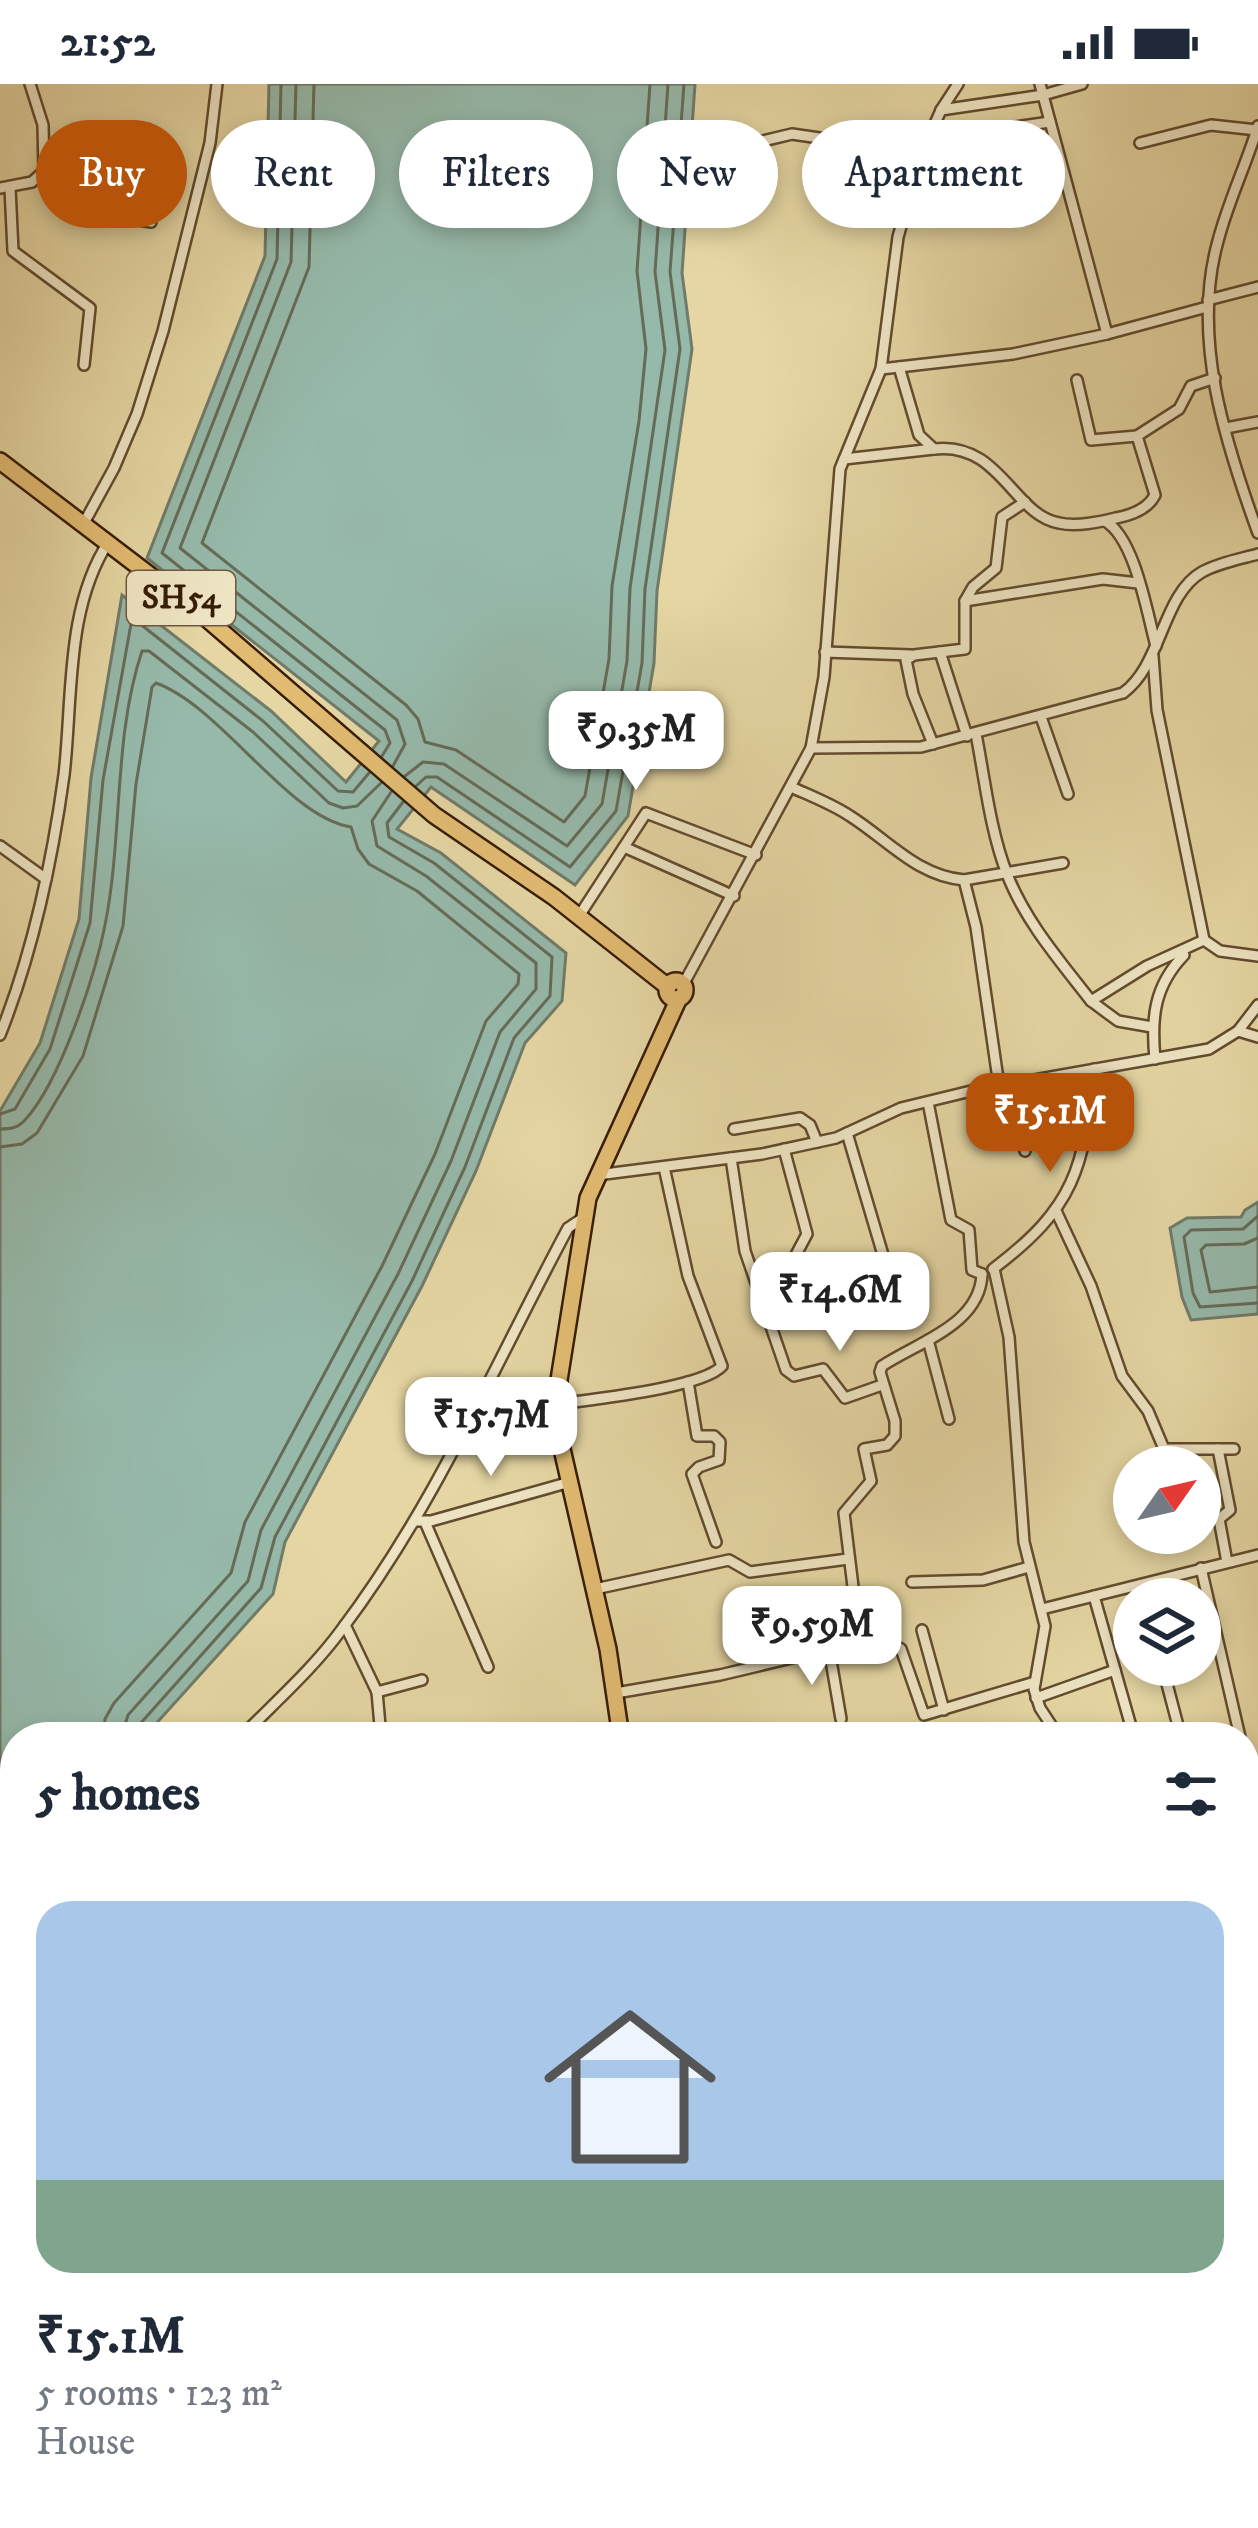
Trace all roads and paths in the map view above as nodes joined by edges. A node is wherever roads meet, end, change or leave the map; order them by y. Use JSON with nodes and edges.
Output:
{"nodes":[{"id":1,"x":30,"y":84,"type":"edge"},
{"id":2,"x":217,"y":84,"type":"edge"},
{"id":3,"x":958,"y":84,"type":"edge"},
{"id":4,"x":1082,"y":84,"type":"edge"},
{"id":5,"x":1041,"y":90,"type":"edge"},
{"id":6,"x":940,"y":110,"type":"junction"},
{"id":7,"x":41,"y":120,"type":"edge"},
{"id":8,"x":936,"y":120,"type":"edge"},
{"id":9,"x":1049,"y":120,"type":"edge"},
{"id":10,"x":1257,"y":128,"type":"edge"},
{"id":11,"x":1140,"y":143,"type":"dead end"},
{"id":12,"x":1242,"y":171,"type":"junction"},
{"id":13,"x":1258,"y":175,"type":"edge"},
{"id":14,"x":36,"y":177,"type":"edge"},
{"id":15,"x":1065,"y":178,"type":"edge"},
{"id":16,"x":5,"y":188,"type":"edge"},
{"id":17,"x":901,"y":228,"type":"edge"},
{"id":18,"x":1258,"y":286,"type":"edge"},
{"id":19,"x":1207,"y":303,"type":"junction"},
{"id":20,"x":1107,"y":334,"type":"junction"},
{"id":21,"x":84,"y":365,"type":"dead end"},
{"id":22,"x":899,"y":367,"type":"junction"},
{"id":23,"x":881,"y":369,"type":"junction"},
{"id":24,"x":1215,"y":378,"type":"junction"},
{"id":25,"x":1077,"y":380,"type":"dead end"},
{"id":26,"x":1258,"y":422,"type":"edge"},
{"id":27,"x":1226,"y":428,"type":"junction"},
{"id":28,"x":1137,"y":436,"type":"junction"},
{"id":29,"x":934,"y":448,"type":"junction"},
{"id":30,"x":844,"y":459,"type":"junction"},
{"id":31,"x":0,"y":461,"type":"edge"},
{"id":32,"x":1025,"y":502,"type":"junction"},
{"id":33,"x":1105,"y":520,"type":"junction"},
{"id":34,"x":84,"y":523,"type":"junction"},
{"id":35,"x":1258,"y":533,"type":"edge"},
{"id":36,"x":109,"y":542,"type":"junction"},
{"id":37,"x":1258,"y":554,"type":"edge"},
{"id":38,"x":1138,"y":583,"type":"junction"},
{"id":39,"x":965,"y":602,"type":"junction"},
{"id":40,"x":826,"y":652,"type":"junction"},
{"id":41,"x":940,"y":652,"type":"junction"},
{"id":42,"x":1154,"y":652,"type":"junction"},
{"id":43,"x":911,"y":655,"type":"junction"},
{"id":44,"x":1041,"y":717,"type":"junction"},
{"id":45,"x":971,"y":735,"type":"junction"},
{"id":46,"x":934,"y":744,"type":"junction"},
{"id":47,"x":811,"y":748,"type":"junction"},
{"id":48,"x":791,"y":787,"type":"junction"},
{"id":49,"x":1068,"y":794,"type":"dead end"},
{"id":50,"x":0,"y":846,"type":"edge"},
{"id":51,"x":624,"y":847,"type":"junction"},
{"id":52,"x":756,"y":854,"type":"junction"},
{"id":53,"x":1063,"y":863,"type":"dead end"},
{"id":54,"x":1006,"y":871,"type":"junction"},
{"id":55,"x":46,"y":879,"type":"junction"},
{"id":56,"x":964,"y":880,"type":"junction"},
{"id":57,"x":734,"y":896,"type":"junction"},
{"id":58,"x":579,"y":916,"type":"junction"},
{"id":59,"x":1204,"y":940,"type":"junction"},
{"id":60,"x":1187,"y":951,"type":"junction"},
{"id":61,"x":1258,"y":956,"type":"edge"},
{"id":62,"x":677,"y":990,"type":"junction"},
{"id":63,"x":0,"y":993,"type":"edge"},
{"id":64,"x":15,"y":998,"type":"junction"},
{"id":65,"x":1091,"y":1000,"type":"junction"},
{"id":66,"x":1258,"y":1005,"type":"edge"},
{"id":67,"x":1152,"y":1027,"type":"junction"},
{"id":68,"x":1238,"y":1031,"type":"junction"},
{"id":69,"x":0,"y":1035,"type":"edge"},
{"id":70,"x":1258,"y":1037,"type":"edge"},
{"id":71,"x":1155,"y":1059,"type":"junction"},
{"id":72,"x":1094,"y":1069,"type":"junction"},
{"id":73,"x":1016,"y":1084,"type":"junction"},
{"id":74,"x":999,"y":1086,"type":"junction"},
{"id":75,"x":928,"y":1102,"type":"junction"},
{"id":76,"x":734,"y":1129,"type":"dead end"},
{"id":77,"x":847,"y":1133,"type":"junction"},
{"id":78,"x":817,"y":1142,"type":"junction"},
{"id":79,"x":784,"y":1149,"type":"junction"},
{"id":80,"x":1025,"y":1151,"type":"dead end"},
{"id":81,"x":731,"y":1158,"type":"junction"},
{"id":82,"x":664,"y":1167,"type":"junction"},
{"id":83,"x":597,"y":1175,"type":"junction"},
{"id":84,"x":1056,"y":1211,"type":"junction"},
{"id":85,"x":583,"y":1218,"type":"junction"},
{"id":86,"x":994,"y":1269,"type":"junction"},
{"id":87,"x":982,"y":1274,"type":"junction"},
{"id":88,"x":890,"y":1282,"type":"dead end"},
{"id":89,"x":811,"y":1322,"type":"dead end"},
{"id":90,"x":928,"y":1340,"type":"junction"},
{"id":91,"x":688,"y":1382,"type":"junction"},
{"id":92,"x":882,"y":1385,"type":"junction"},
{"id":93,"x":558,"y":1404,"type":"junction"},
{"id":94,"x":949,"y":1419,"type":"dead end"},
{"id":95,"x":1164,"y":1446,"type":"edge"},
{"id":96,"x":1221,"y":1449,"type":"edge"},
{"id":97,"x":1234,"y":1449,"type":"dead end"},
{"id":98,"x":1221,"y":1464,"type":"edge"},
{"id":99,"x":570,"y":1482,"type":"junction"},
{"id":100,"x":1221,"y":1518,"type":"edge"},
{"id":101,"x":420,"y":1521,"type":"junction"},
{"id":102,"x":1221,"y":1530,"type":"edge"},
{"id":103,"x":716,"y":1542,"type":"dead end"},
{"id":104,"x":1258,"y":1555,"type":"edge"},
{"id":105,"x":848,"y":1559,"type":"junction"},
{"id":106,"x":1227,"y":1562,"type":"junction"},
{"id":107,"x":1029,"y":1567,"type":"junction"},
{"id":108,"x":1201,"y":1568,"type":"junction"},
{"id":109,"x":1159,"y":1578,"type":"edge"},
{"id":110,"x":912,"y":1582,"type":"dead end"},
{"id":111,"x":595,"y":1589,"type":"junction"},
{"id":112,"x":1113,"y":1590,"type":"edge"},
{"id":113,"x":1094,"y":1596,"type":"junction"},
{"id":114,"x":1042,"y":1609,"type":"junction"},
{"id":115,"x":345,"y":1625,"type":"junction"},
{"id":116,"x":922,"y":1630,"type":"dead end"},
{"id":117,"x":860,"y":1644,"type":"junction"},
{"id":118,"x":829,"y":1649,"type":"junction"},
{"id":119,"x":1113,"y":1663,"type":"edge"},
{"id":120,"x":488,"y":1667,"type":"dead end"},
{"id":121,"x":1113,"y":1671,"type":"edge"},
{"id":122,"x":422,"y":1680,"type":"dead end"},
{"id":123,"x":1035,"y":1682,"type":"junction"},
{"id":124,"x":1120,"y":1686,"type":"edge"},
{"id":125,"x":1168,"y":1686,"type":"edge"},
{"id":126,"x":376,"y":1692,"type":"junction"},
{"id":127,"x":616,"y":1693,"type":"junction"},
{"id":128,"x":1036,"y":1698,"type":"junction"},
{"id":129,"x":944,"y":1710,"type":"junction"},
{"id":130,"x":841,"y":1719,"type":"dead end"},
{"id":131,"x":257,"y":1722,"type":"edge"},
{"id":132,"x":379,"y":1722,"type":"edge"},
{"id":133,"x":619,"y":1722,"type":"edge"},
{"id":134,"x":1050,"y":1722,"type":"edge"},
{"id":135,"x":1130,"y":1722,"type":"edge"},
{"id":136,"x":1177,"y":1722,"type":"edge"},
{"id":137,"x":1237,"y":1722,"type":"edge"}],
"edges":[{"from":1,"to":7,"type":"street"},
{"from":2,"to":34,"type":"street"},
{"from":3,"to":6,"type":"street"},
{"from":4,"to":5,"type":"street"},
{"from":5,"to":6,"type":"street"},
{"from":5,"to":9,"type":"street"},
{"from":6,"to":8,"type":"street"},
{"from":10,"to":11,"type":"street"},
{"from":10,"to":12,"type":"street"},
{"from":12,"to":13,"type":"street"},
{"from":12,"to":19,"type":"street"},
{"from":14,"to":16,"type":"street"},
{"from":15,"to":20,"type":"street"},
{"from":16,"to":21,"type":"street"},
{"from":17,"to":23,"type":"street"},
{"from":18,"to":19,"type":"street"},
{"from":19,"to":20,"type":"street"},
{"from":19,"to":24,"type":"street"},
{"from":20,"to":22,"type":"street"},
{"from":22,"to":23,"type":"street"},
{"from":22,"to":29,"type":"street"},
{"from":23,"to":30,"type":"street"},
{"from":24,"to":27,"type":"street"},
{"from":24,"to":28,"type":"street"},
{"from":25,"to":28,"type":"street"},
{"from":26,"to":27,"type":"street"},
{"from":27,"to":35,"type":"street"},
{"from":28,"to":33,"type":"street"},
{"from":29,"to":30,"type":"street"},
{"from":29,"to":32,"type":"street"},
{"from":30,"to":40,"type":"street"},
{"from":31,"to":34,"type":"main road","number":"SH54"},
{"from":32,"to":33,"type":"street"},
{"from":32,"to":39,"type":"street"},
{"from":33,"to":38,"type":"street"},
{"from":34,"to":36,"type":"main road","number":"SH54"},
{"from":36,"to":55,"type":"street"},
{"from":36,"to":58,"type":"main road","number":"SH54"},
{"from":37,"to":42,"type":"street"},
{"from":38,"to":39,"type":"street"},
{"from":38,"to":42,"type":"street"},
{"from":39,"to":41,"type":"street"},
{"from":40,"to":43,"type":"street"},
{"from":40,"to":47,"type":"street"},
{"from":41,"to":43,"type":"street"},
{"from":41,"to":45,"type":"street"},
{"from":42,"to":44,"type":"street"},
{"from":42,"to":59,"type":"street"},
{"from":43,"to":46,"type":"street"},
{"from":44,"to":45,"type":"street"},
{"from":44,"to":49,"type":"street"},
{"from":45,"to":46,"type":"street"},
{"from":45,"to":54,"type":"street"},
{"from":46,"to":47,"type":"street"},
{"from":47,"to":48,"type":"street"},
{"from":48,"to":52,"type":"street"},
{"from":48,"to":56,"type":"street"},
{"from":50,"to":55,"type":"street"},
{"from":51,"to":52,"type":"street"},
{"from":51,"to":57,"type":"street"},
{"from":51,"to":58,"type":"street"},
{"from":52,"to":57,"type":"street"},
{"from":53,"to":54,"type":"street"},
{"from":54,"to":56,"type":"street"},
{"from":54,"to":65,"type":"street"},
{"from":55,"to":64,"type":"street"},
{"from":56,"to":74,"type":"street"},
{"from":57,"to":62,"type":"street"},
{"from":58,"to":62,"type":"main road","number":"SH54"},
{"from":59,"to":60,"type":"street"},
{"from":59,"to":61,"type":"street"},
{"from":60,"to":65,"type":"street"},
{"from":60,"to":67,"type":"street"},
{"from":62,"to":83,"type":"main road"},
{"from":63,"to":64,"type":"street"},
{"from":64,"to":69,"type":"street"},
{"from":65,"to":67,"type":"street"},
{"from":66,"to":68,"type":"street"},
{"from":67,"to":71,"type":"street"},
{"from":68,"to":70,"type":"street"},
{"from":68,"to":71,"type":"street"},
{"from":71,"to":72,"type":"street"},
{"from":72,"to":73,"type":"street"},
{"from":72,"to":84,"type":"street"},
{"from":73,"to":74,"type":"street"},
{"from":73,"to":80,"type":"street"},
{"from":74,"to":75,"type":"street"},
{"from":75,"to":77,"type":"street"},
{"from":75,"to":87,"type":"street"},
{"from":76,"to":78,"type":"street"},
{"from":77,"to":78,"type":"street"},
{"from":77,"to":88,"type":"street"},
{"from":78,"to":79,"type":"street"},
{"from":79,"to":81,"type":"street"},
{"from":79,"to":89,"type":"street"},
{"from":81,"to":82,"type":"street"},
{"from":81,"to":92,"type":"street"},
{"from":82,"to":83,"type":"street"},
{"from":82,"to":91,"type":"street"},
{"from":83,"to":85,"type":"main road"},
{"from":84,"to":86,"type":"street"},
{"from":84,"to":95,"type":"street"},
{"from":85,"to":93,"type":"main road"},
{"from":85,"to":101,"type":"street"},
{"from":86,"to":87,"type":"street"},
{"from":86,"to":107,"type":"street"},
{"from":87,"to":90,"type":"street"},
{"from":90,"to":92,"type":"street"},
{"from":90,"to":94,"type":"street"},
{"from":91,"to":93,"type":"street"},
{"from":91,"to":103,"type":"street"},
{"from":92,"to":105,"type":"street"},
{"from":93,"to":99,"type":"main road"},
{"from":96,"to":97,"type":"street"},
{"from":98,"to":100,"type":"street"},
{"from":99,"to":101,"type":"street"},
{"from":99,"to":111,"type":"main road"},
{"from":101,"to":115,"type":"street"},
{"from":101,"to":120,"type":"street"},
{"from":102,"to":106,"type":"street"},
{"from":104,"to":106,"type":"street"},
{"from":105,"to":111,"type":"street"},
{"from":105,"to":117,"type":"street"},
{"from":106,"to":108,"type":"street"},
{"from":107,"to":110,"type":"street"},
{"from":107,"to":114,"type":"street"},
{"from":108,"to":109,"type":"street"},
{"from":108,"to":137,"type":"street"},
{"from":111,"to":127,"type":"main road"},
{"from":112,"to":113,"type":"street"},
{"from":113,"to":114,"type":"street"},
{"from":113,"to":119,"type":"street"},
{"from":114,"to":123,"type":"street"},
{"from":115,"to":126,"type":"street"},
{"from":115,"to":131,"type":"street"},
{"from":116,"to":129,"type":"street"},
{"from":117,"to":118,"type":"street"},
{"from":117,"to":129,"type":"street"},
{"from":118,"to":127,"type":"street"},
{"from":118,"to":130,"type":"street"},
{"from":121,"to":128,"type":"street"},
{"from":122,"to":126,"type":"street"},
{"from":123,"to":128,"type":"street"},
{"from":123,"to":129,"type":"street"},
{"from":124,"to":135,"type":"street"},
{"from":125,"to":136,"type":"street"},
{"from":126,"to":132,"type":"street"},
{"from":127,"to":133,"type":"main road"},
{"from":128,"to":134,"type":"street"}]}
